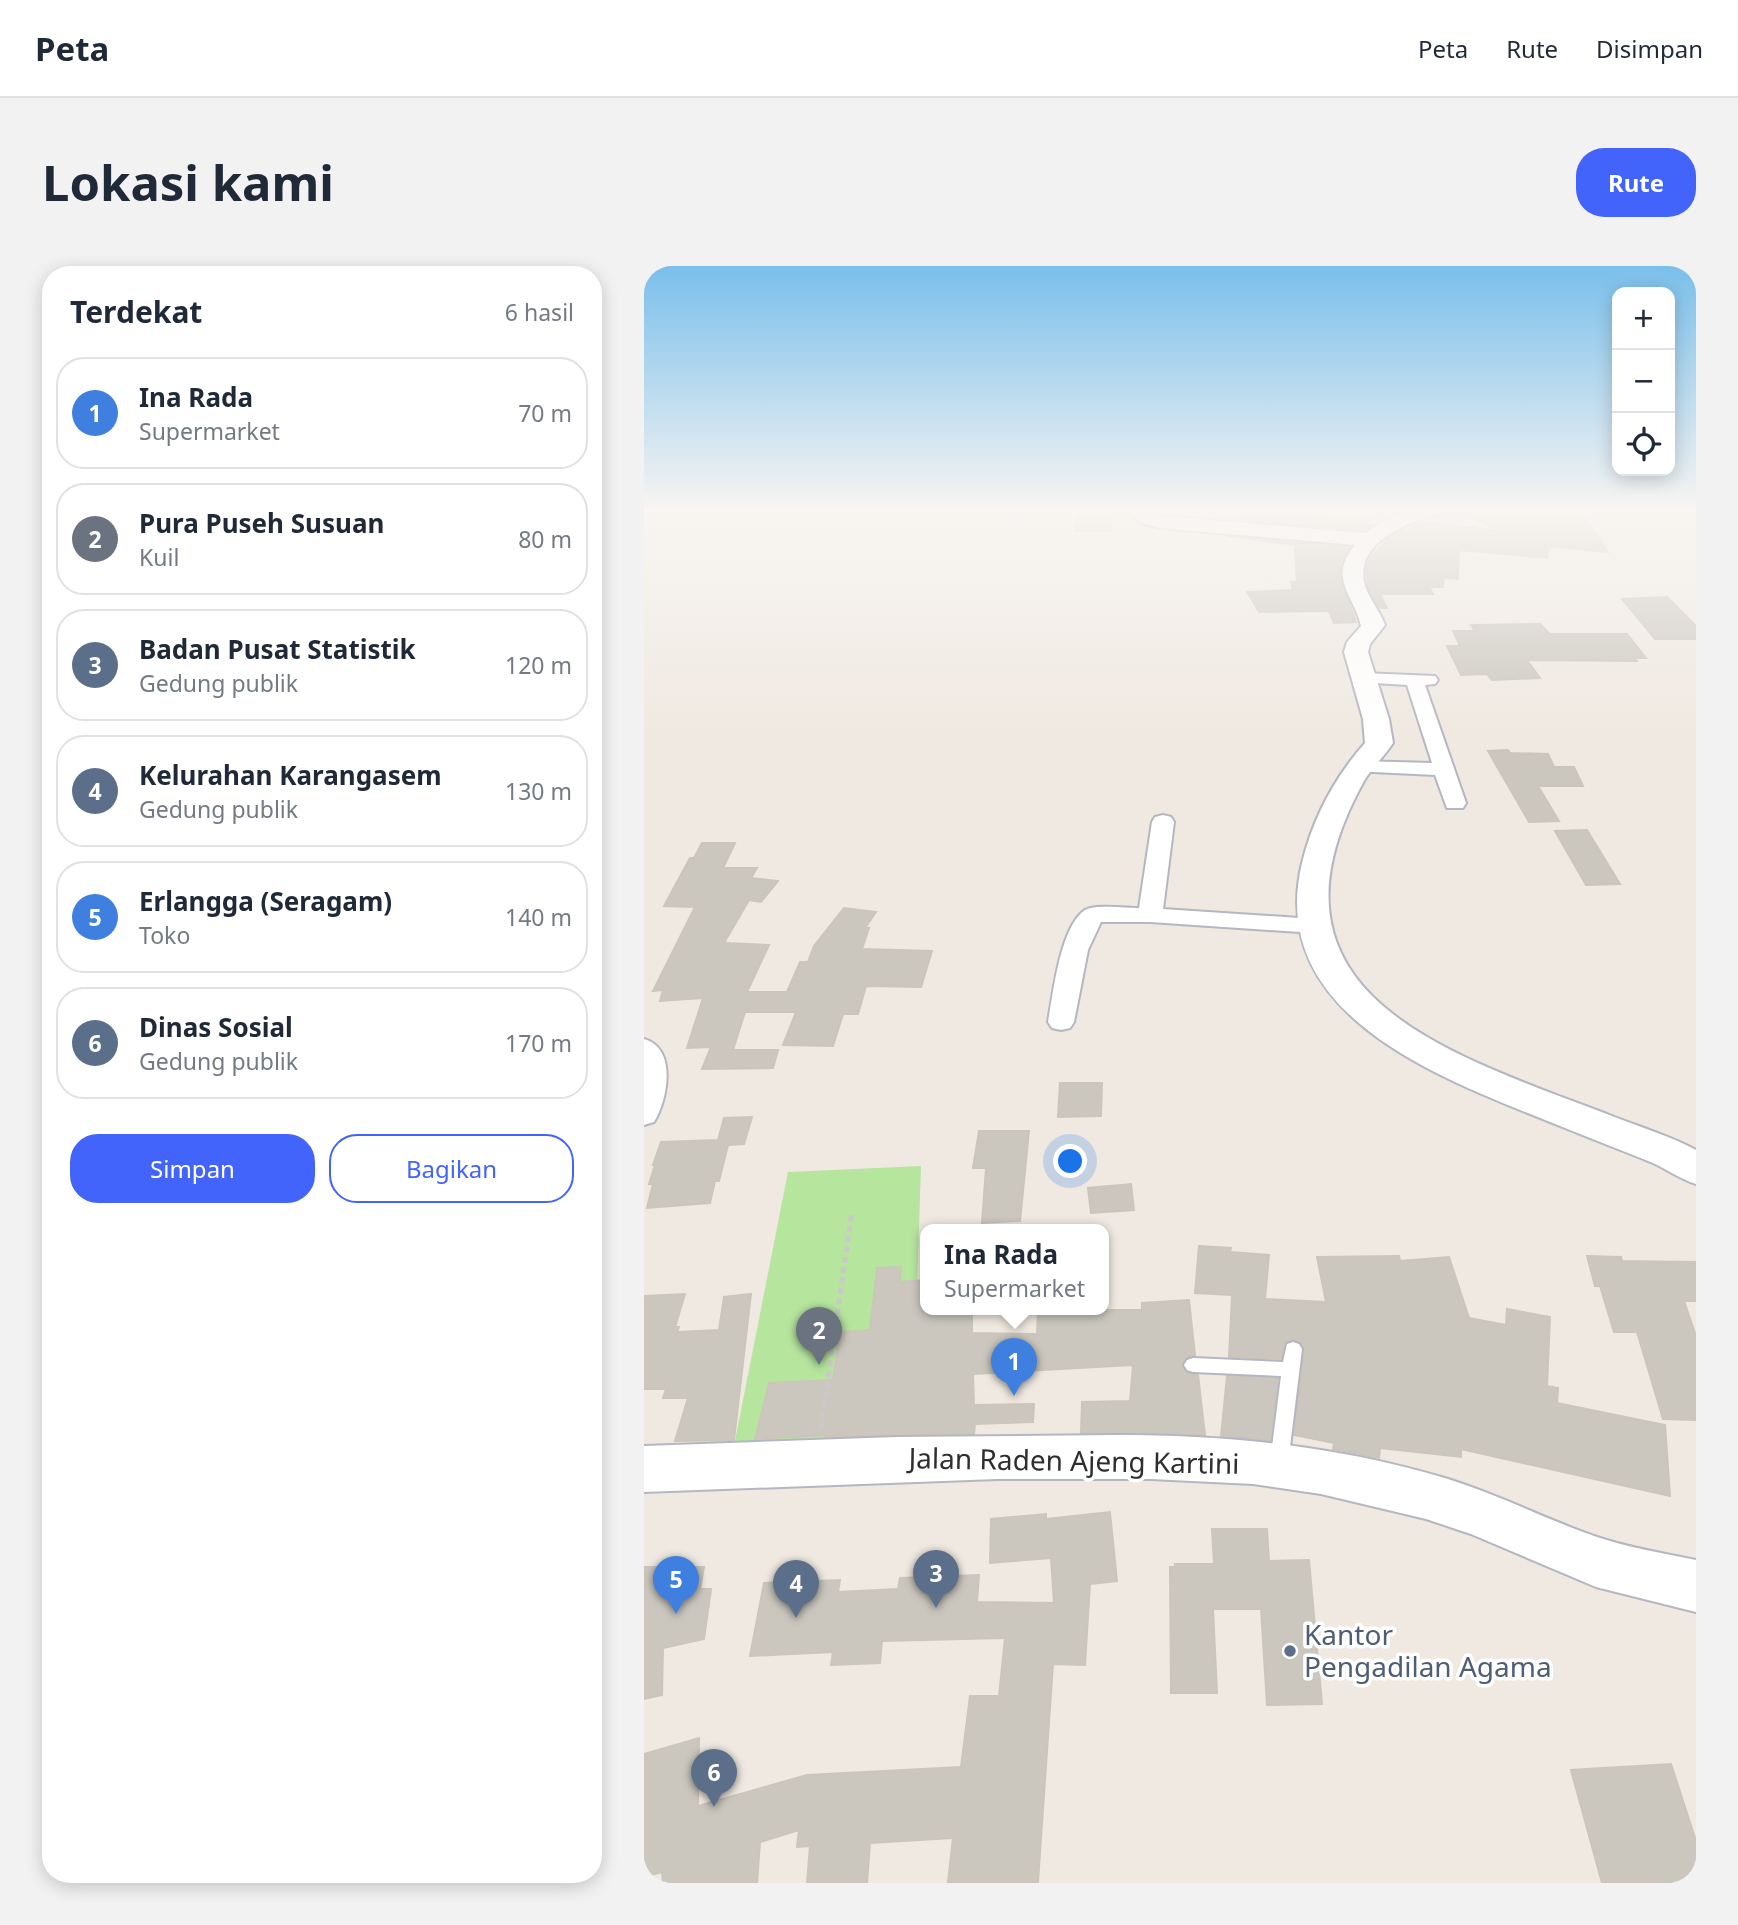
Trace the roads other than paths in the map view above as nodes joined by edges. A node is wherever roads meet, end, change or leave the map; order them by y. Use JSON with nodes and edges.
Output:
{"nodes":[{"id":1,"x":1354,"y":584,"type":"edge"},
{"id":2,"x":1363,"y":678,"type":"junction"},
{"id":3,"x":1359,"y":767,"type":"junction"},
{"id":4,"x":1443,"y":769,"type":"junction"},
{"id":5,"x":1455,"y":803,"type":"dead end"},
{"id":6,"x":1163,"y":822,"type":"dead end"},
{"id":7,"x":1150,"y":915,"type":"junction"},
{"id":8,"x":1314,"y":926,"type":"junction"},
{"id":9,"x":1061,"y":1022,"type":"dead end"},
{"id":10,"x":644,"y":1048,"type":"edge"},
{"id":11,"x":644,"y":1115,"type":"edge"},
{"id":12,"x":1696,"y":1169,"type":"edge"},
{"id":13,"x":1293,"y":1349,"type":"dead end"},
{"id":14,"x":1193,"y":1365,"type":"dead end"},
{"id":15,"x":1290,"y":1369,"type":"junction"},
{"id":16,"x":1279,"y":1465,"type":"junction"},
{"id":17,"x":644,"y":1469,"type":"edge"},
{"id":18,"x":1696,"y":1586,"type":"edge"}],
"edges":[{"from":1,"to":2,"type":"street"},
{"from":2,"to":3,"type":"street"},
{"from":2,"to":4,"type":"street"},
{"from":3,"to":4,"type":"street"},
{"from":3,"to":8,"type":"street"},
{"from":4,"to":5,"type":"street"},
{"from":6,"to":7,"type":"street"},
{"from":7,"to":8,"type":"street"},
{"from":7,"to":9,"type":"street"},
{"from":8,"to":12,"type":"street"},
{"from":10,"to":11,"type":"street"},
{"from":13,"to":15,"type":"lane"},
{"from":14,"to":15,"type":"lane"},
{"from":15,"to":16,"type":"lane"},
{"from":16,"to":17,"type":"street","name":"Jalan Raden Ajeng Kartini"},
{"from":16,"to":18,"type":"street","name":"Jalan Raden Ajeng Kartini"}]}
